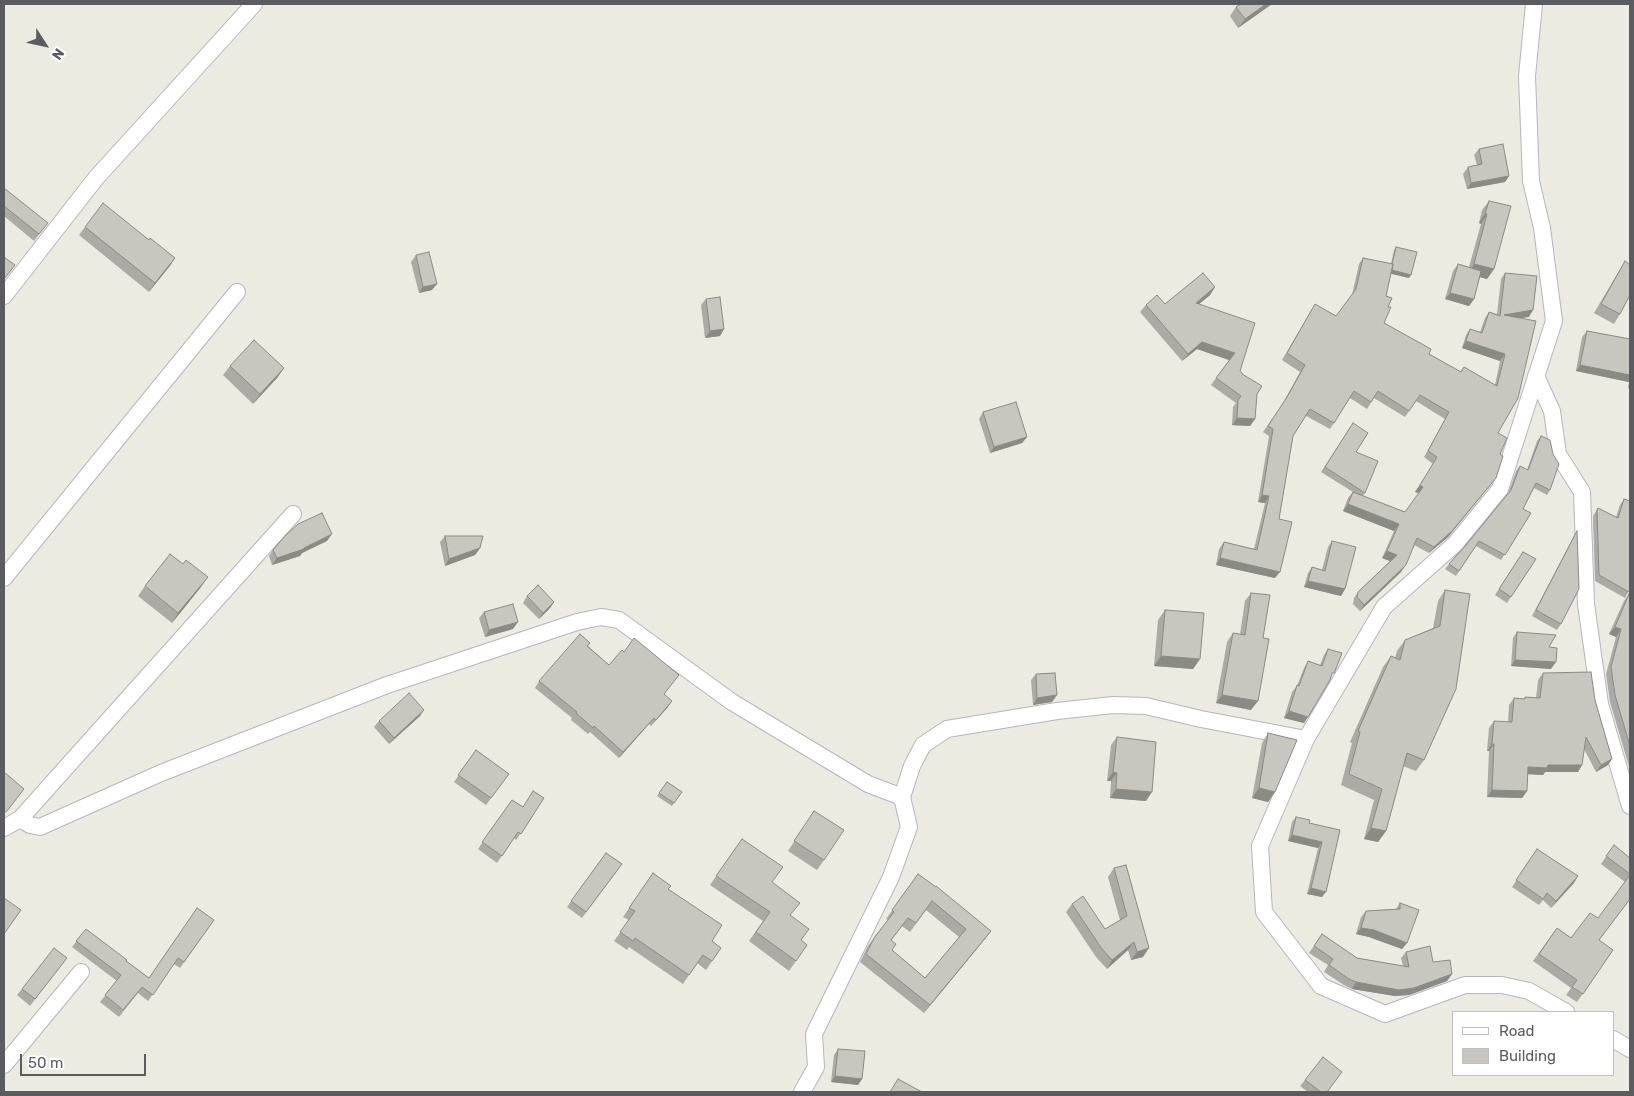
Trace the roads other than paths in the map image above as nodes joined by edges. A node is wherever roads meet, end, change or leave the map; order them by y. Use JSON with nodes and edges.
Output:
{"nodes":[{"id":1,"x":1534,"y":4,"type":"edge"},
{"id":2,"x":251,"y":5,"type":"edge"},
{"id":3,"x":237,"y":292,"type":"dead end"},
{"id":4,"x":4,"y":296,"type":"edge"},
{"id":5,"x":1536,"y":376,"type":"junction"},
{"id":6,"x":293,"y":514,"type":"dead end"},
{"id":7,"x":4,"y":578,"type":"edge"},
{"id":8,"x":1306,"y":739,"type":"junction"},
{"id":9,"x":902,"y":797,"type":"junction"},
{"id":10,"x":1630,"y":806,"type":"edge"},
{"id":11,"x":20,"y":819,"type":"junction"},
{"id":12,"x":4,"y":828,"type":"edge"},
{"id":13,"x":81,"y":972,"type":"dead end"},
{"id":14,"x":1564,"y":1011,"type":"edge"},
{"id":15,"x":1614,"y":1040,"type":"edge"},
{"id":16,"x":1630,"y":1050,"type":"edge"},
{"id":17,"x":4,"y":1065,"type":"edge"},
{"id":18,"x":802,"y":1092,"type":"edge"}],
"edges":[{"from":1,"to":5,"type":"street"},
{"from":2,"to":4,"type":"street"},
{"from":3,"to":7,"type":"street"},
{"from":5,"to":8,"type":"street"},
{"from":5,"to":10,"type":"street"},
{"from":6,"to":11,"type":"street"},
{"from":8,"to":9,"type":"street"},
{"from":8,"to":14,"type":"street"},
{"from":9,"to":11,"type":"street"},
{"from":9,"to":18,"type":"street"},
{"from":11,"to":12,"type":"street"},
{"from":13,"to":17,"type":"street"},
{"from":15,"to":16,"type":"street"}]}
